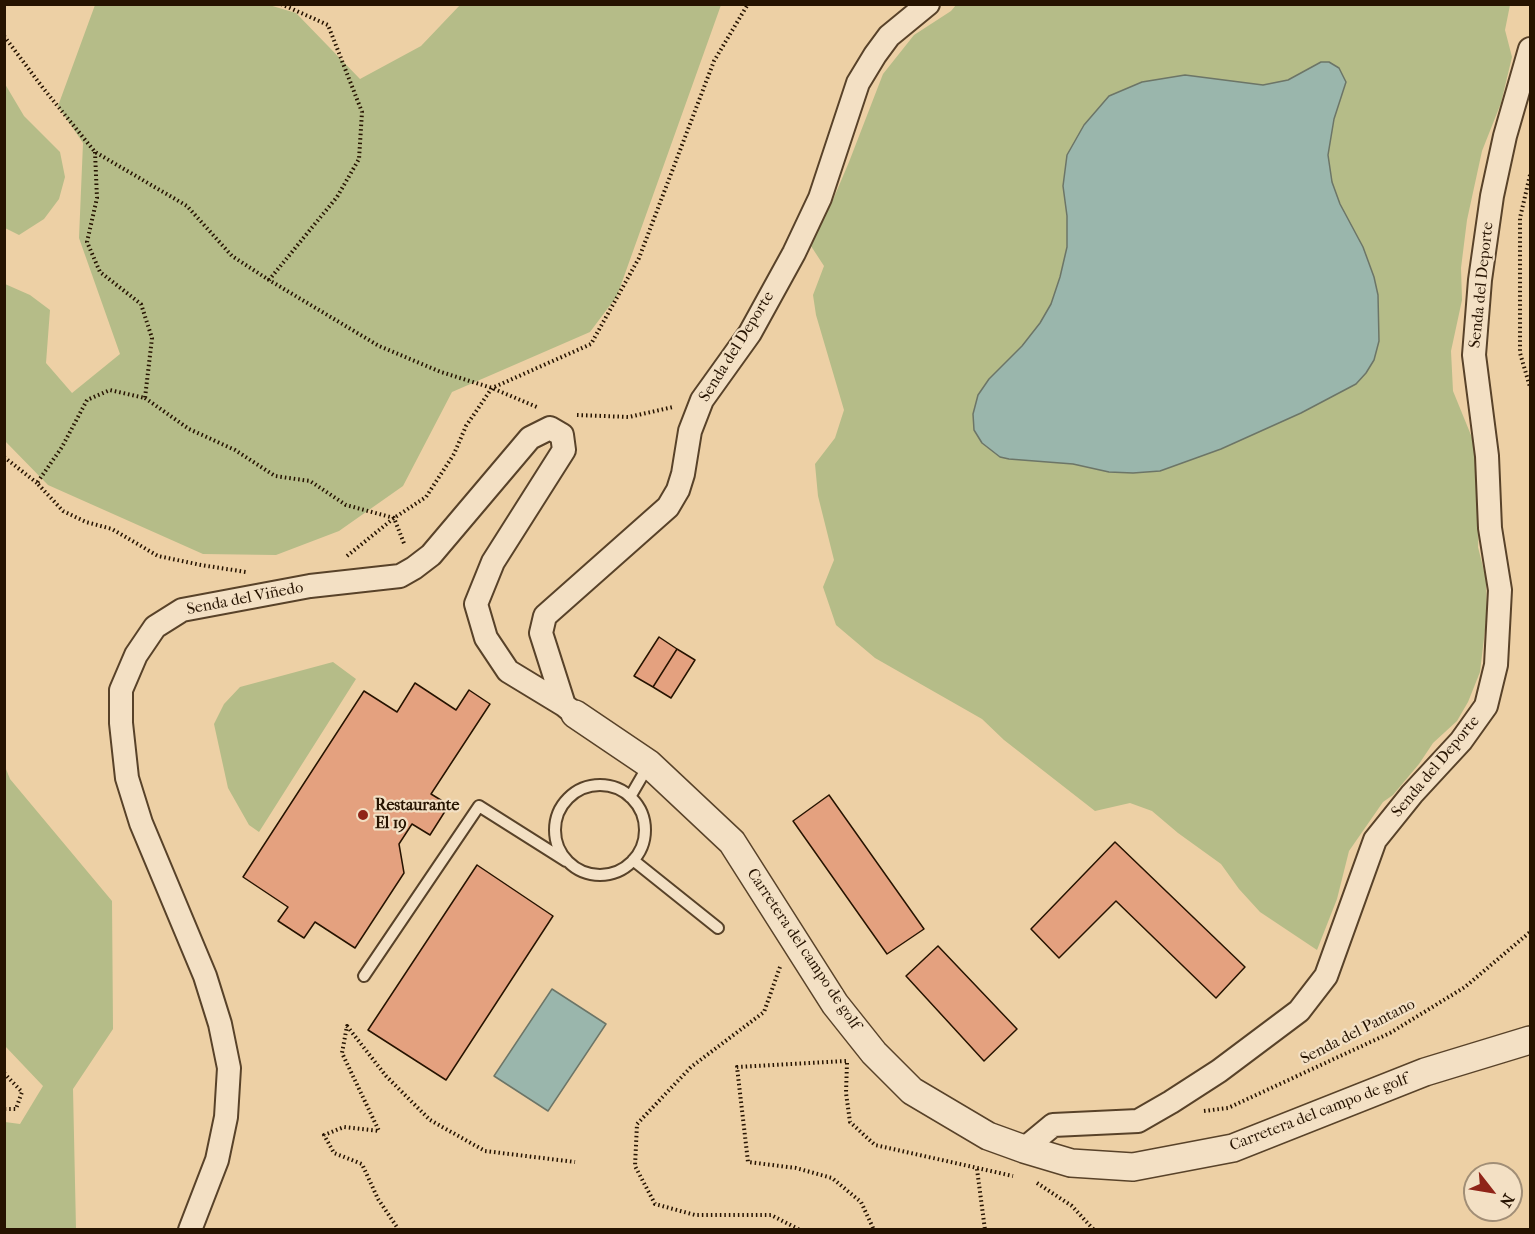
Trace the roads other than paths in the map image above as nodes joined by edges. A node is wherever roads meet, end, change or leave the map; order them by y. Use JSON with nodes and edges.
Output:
{"nodes":[{"id":1,"x":928,"y":4,"type":"edge"},
{"id":2,"x":1530,"y":49,"type":"edge"},
{"id":3,"x":569,"y":710,"type":"junction"},
{"id":4,"x":649,"y":764,"type":"junction"},
{"id":5,"x":630,"y":797,"type":"junction"},
{"id":6,"x":633,"y":860,"type":"junction"},
{"id":7,"x":566,"y":861,"type":"junction"},
{"id":8,"x":718,"y":928,"type":"dead end"},
{"id":9,"x":364,"y":976,"type":"dead end"},
{"id":10,"x":1530,"y":1040,"type":"edge"},
{"id":11,"x":1024,"y":1149,"type":"junction"},
{"id":12,"x":190,"y":1230,"type":"edge"}],
"edges":[{"from":1,"to":3,"type":"street","name":"Senda del Deporte"},
{"from":2,"to":11,"type":"street","name":"Senda del Deporte"},
{"from":3,"to":4,"type":"street","name":"Carretera del campo de golf"},
{"from":3,"to":12,"type":"street","name":"Senda del Viñedo"},
{"from":4,"to":5,"type":"lane"},
{"from":4,"to":11,"type":"street","name":"Carretera del campo de golf"},
{"from":5,"to":6,"type":"lane"},
{"from":5,"to":7,"type":"lane"},
{"from":6,"to":7,"type":"lane"},
{"from":6,"to":8,"type":"lane"},
{"from":7,"to":9,"type":"lane"},
{"from":10,"to":11,"type":"street","name":"Carretera del campo de golf"}]}
